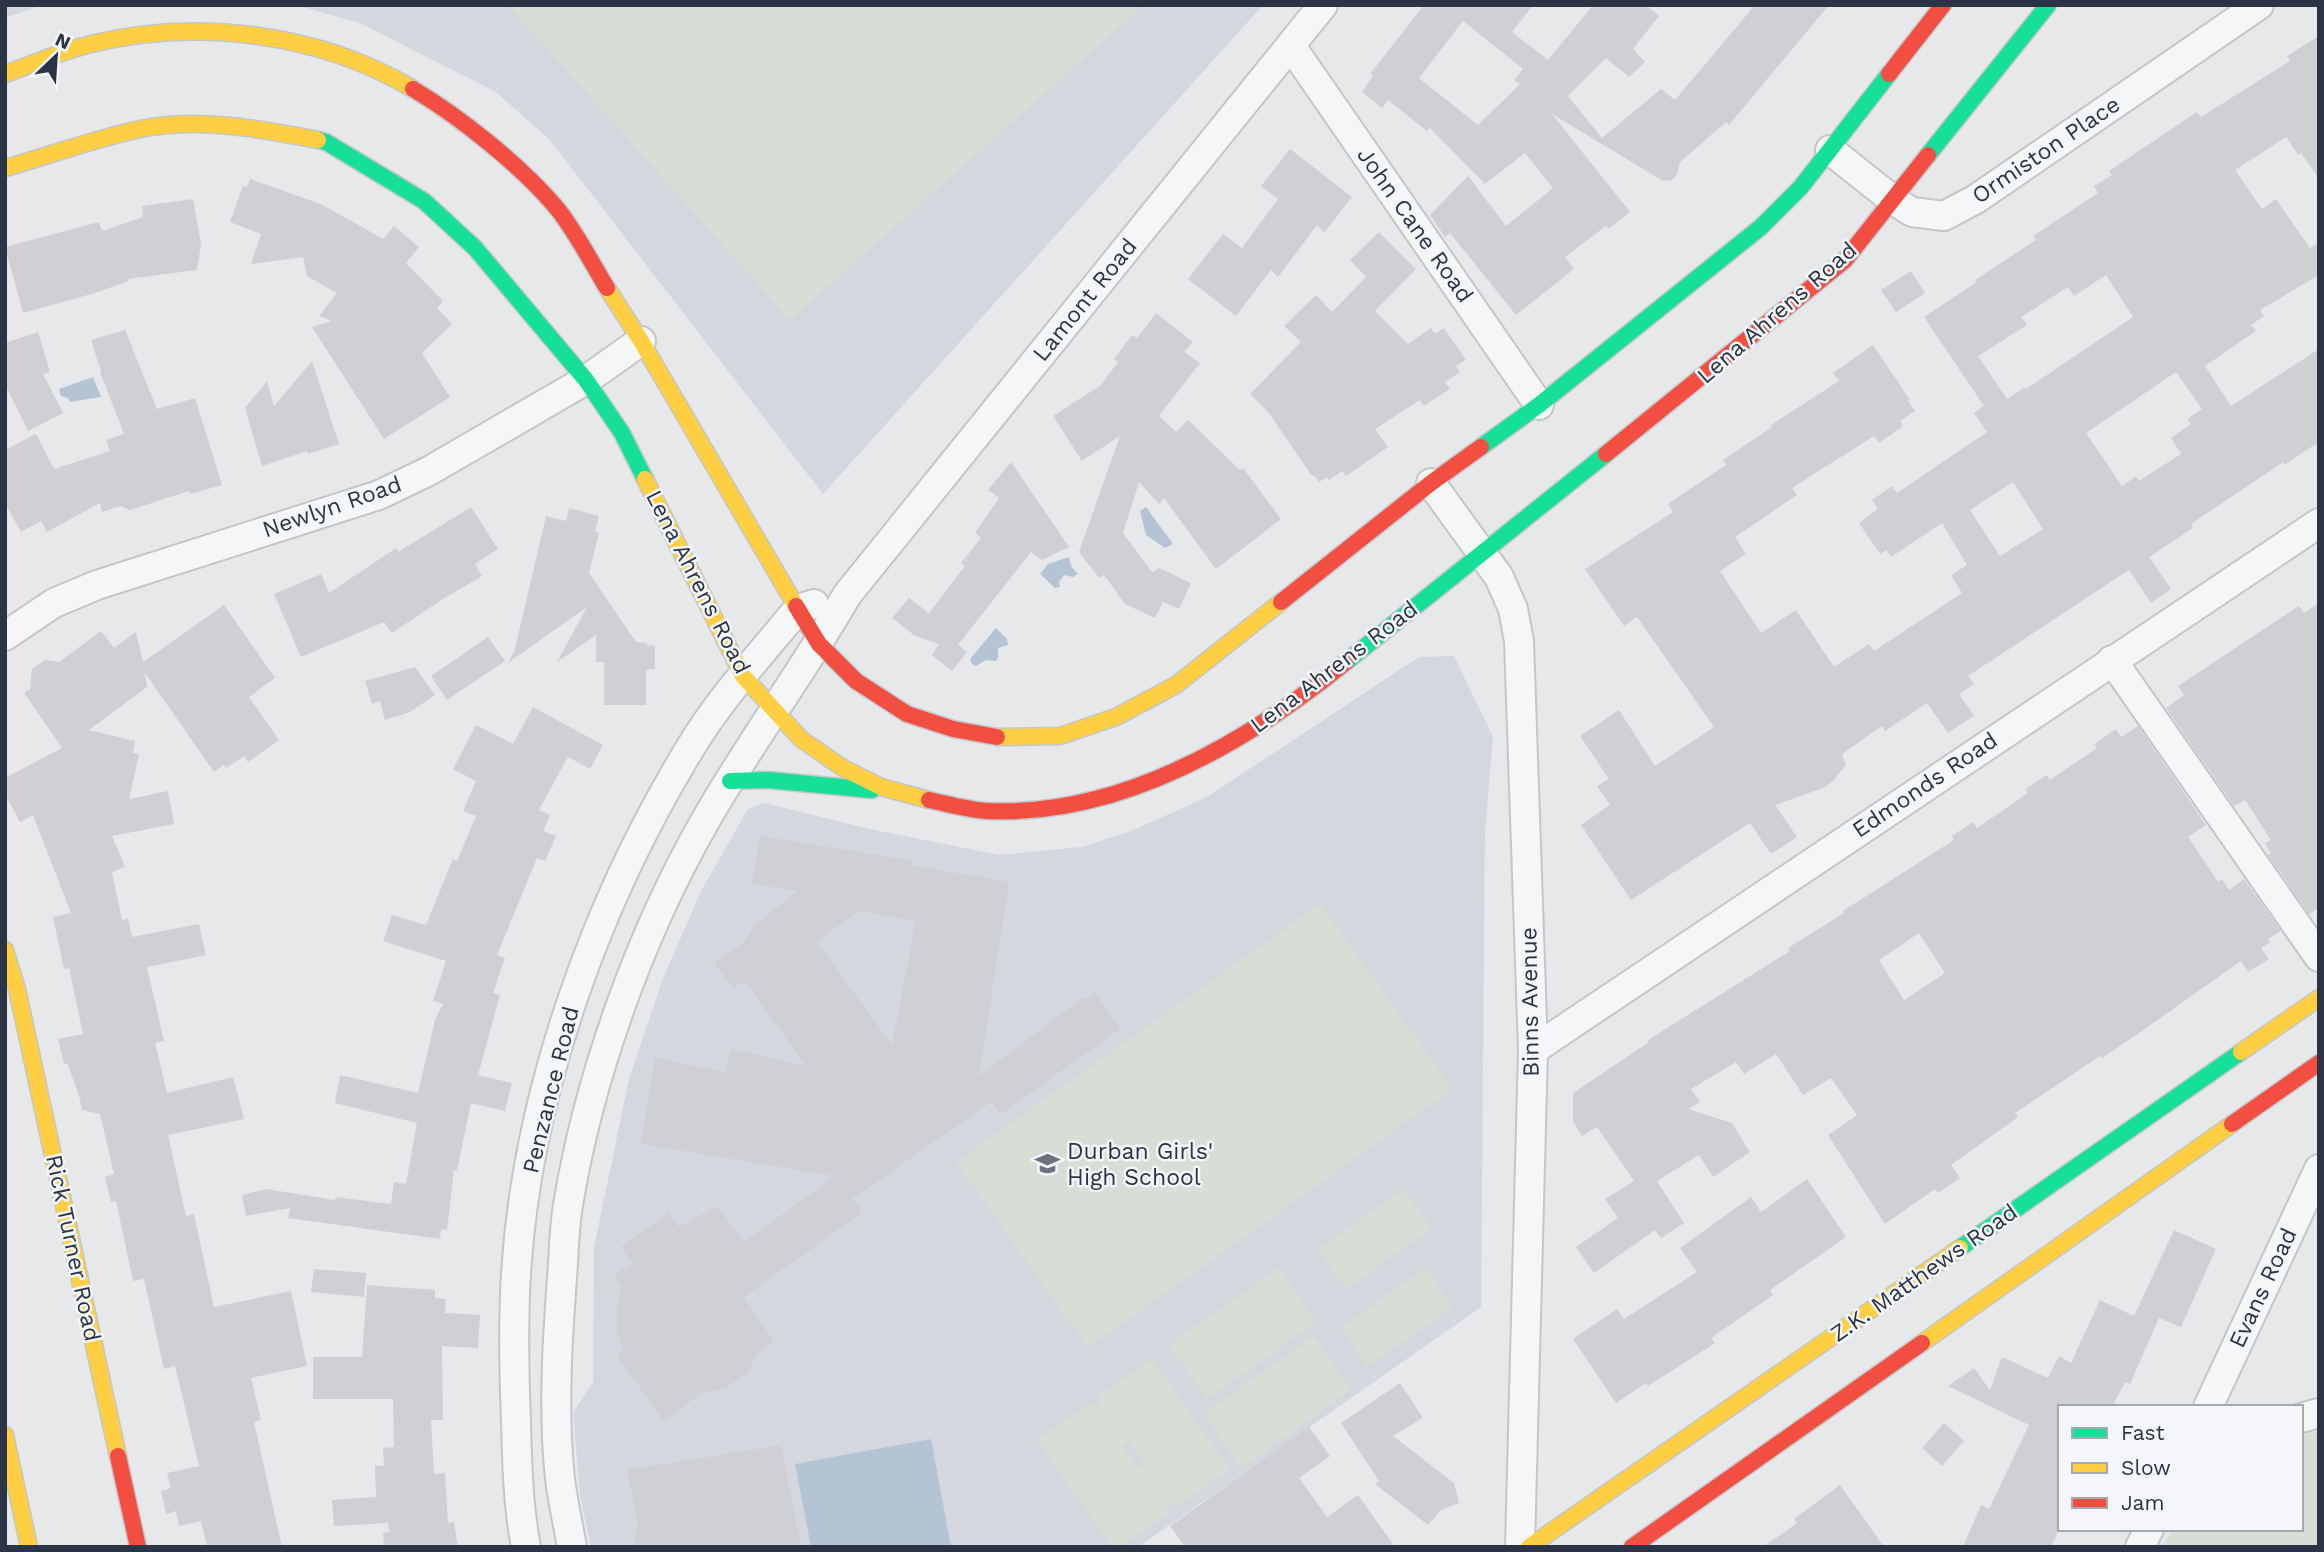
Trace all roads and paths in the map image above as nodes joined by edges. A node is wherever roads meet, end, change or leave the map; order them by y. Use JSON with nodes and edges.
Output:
{"nodes":[{"id":1,"x":1323,"y":5,"type":"edge"},
{"id":2,"x":1943,"y":5,"type":"edge"},
{"id":3,"x":2048,"y":5,"type":"edge"},
{"id":4,"x":2259,"y":5,"type":"edge"},
{"id":5,"x":1291,"y":46,"type":"junction"},
{"id":6,"x":5,"y":74,"type":"edge"},
{"id":7,"x":1830,"y":150,"type":"junction"},
{"id":8,"x":5,"y":168,"type":"edge"},
{"id":9,"x":1893,"y":200,"type":"junction"},
{"id":10,"x":641,"y":341,"type":"junction"},
{"id":11,"x":586,"y":380,"type":"junction"},
{"id":12,"x":1539,"y":404,"type":"junction"},
{"id":13,"x":1431,"y":483,"type":"junction"},
{"id":14,"x":2319,"y":523,"type":"edge"},
{"id":15,"x":1482,"y":554,"type":"junction"},
{"id":16,"x":847,"y":595,"type":"junction"},
{"id":17,"x":798,"y":609,"type":"junction"},
{"id":18,"x":5,"y":636,"type":"edge"},
{"id":19,"x":819,"y":644,"type":"junction"},
{"id":20,"x":2112,"y":660,"type":"junction"},
{"id":21,"x":743,"y":676,"type":"junction"},
{"id":22,"x":774,"y":711,"type":"junction"},
{"id":23,"x":730,"y":781,"type":"junction"},
{"id":24,"x":905,"y":795,"type":"junction"},
{"id":25,"x":5,"y":950,"type":"edge"},
{"id":26,"x":2319,"y":957,"type":"edge"},
{"id":27,"x":2319,"y":998,"type":"edge"},
{"id":28,"x":1532,"y":1049,"type":"junction"},
{"id":29,"x":2319,"y":1063,"type":"edge"},
{"id":30,"x":535,"y":1137,"type":"junction"},
{"id":31,"x":580,"y":1147,"type":"junction"},
{"id":32,"x":2319,"y":1169,"type":"edge"},
{"id":33,"x":2209,"y":1405,"type":"edge"},
{"id":34,"x":5,"y":1435,"type":"edge"},
{"id":35,"x":560,"y":1479,"type":"junction"},
{"id":36,"x":519,"y":1485,"type":"junction"},
{"id":37,"x":2148,"y":1531,"type":"edge"},
{"id":38,"x":29,"y":1547,"type":"edge"},
{"id":39,"x":138,"y":1547,"type":"edge"},
{"id":40,"x":526,"y":1547,"type":"edge"},
{"id":41,"x":572,"y":1547,"type":"edge"},
{"id":42,"x":1520,"y":1547,"type":"edge"},
{"id":43,"x":1529,"y":1547,"type":"edge"},
{"id":44,"x":1632,"y":1547,"type":"edge"},
{"id":45,"x":2140,"y":1547,"type":"edge"}],
"edges":[{"from":1,"to":5,"type":"street","name":"Lamont Road"},
{"from":2,"to":7,"type":"main road"},
{"from":3,"to":9,"type":"main road","name":"Lena Ahrens Road"},
{"from":4,"to":9,"type":"street","name":"Ormiston Place"},
{"from":5,"to":12,"type":"street","name":"John Cane Road"},
{"from":5,"to":16,"type":"street","name":"Lamont Road"},
{"from":6,"to":10,"type":"main road"},
{"from":7,"to":9,"type":"street","name":"Ormiston Place"},
{"from":7,"to":12,"type":"main road"},
{"from":8,"to":11,"type":"main road","name":"Lena Ahrens Road"},
{"from":9,"to":15,"type":"main road","name":"Lena Ahrens Road"},
{"from":10,"to":11,"type":"street","name":"Newlyn Road"},
{"from":10,"to":17,"type":"main road"},
{"from":11,"to":18,"type":"street","name":"Newlyn Road"},
{"from":11,"to":21,"type":"main road","name":"Lena Ahrens Road"},
{"from":12,"to":13,"type":"main road"},
{"from":13,"to":15,"type":"street","name":"Binns Avenue"},
{"from":13,"to":19,"type":"main road"},
{"from":14,"to":20,"type":"street","name":"Edmonds Road"},
{"from":15,"to":24,"type":"main road","name":"Lena Ahrens Road"},
{"from":15,"to":28,"type":"street","name":"Binns Avenue"},
{"from":16,"to":17,"type":"street"},
{"from":16,"to":19,"type":"street","name":"Lamont Road"},
{"from":17,"to":19,"type":"main road"},
{"from":17,"to":21,"type":"street","name":"Penzance Road"},
{"from":19,"to":22,"type":"street","name":"Lamont Road"},
{"from":20,"to":26,"type":"street"},
{"from":20,"to":28,"type":"street","name":"Edmonds Road"},
{"from":21,"to":22,"type":"main road","name":"Lena Ahrens Road"},
{"from":21,"to":30,"type":"street","name":"Penzance Road"},
{"from":22,"to":23,"type":"street","name":"Penzance Road"},
{"from":22,"to":24,"type":"main road","name":"Lena Ahrens Road"},
{"from":23,"to":24,"type":"main road"},
{"from":23,"to":31,"type":"street","name":"Penzance Road"},
{"from":25,"to":39,"type":"main road","name":"Rick Turner Road"},
{"from":27,"to":43,"type":"main road","name":"Z.K. Matthews Road"},
{"from":28,"to":42,"type":"street","name":"Binns Avenue"},
{"from":29,"to":44,"type":"main road"},
{"from":30,"to":31,"type":"street"},
{"from":30,"to":36,"type":"street","name":"Penzance Road"},
{"from":31,"to":35,"type":"street","name":"Penzance Road"},
{"from":32,"to":33,"type":"street","name":"Evans Road"},
{"from":34,"to":38,"type":"main road"},
{"from":35,"to":36,"type":"street"},
{"from":35,"to":41,"type":"street","name":"Penzance Road"},
{"from":36,"to":40,"type":"street","name":"Penzance Road"},
{"from":37,"to":45,"type":"street"}]}
